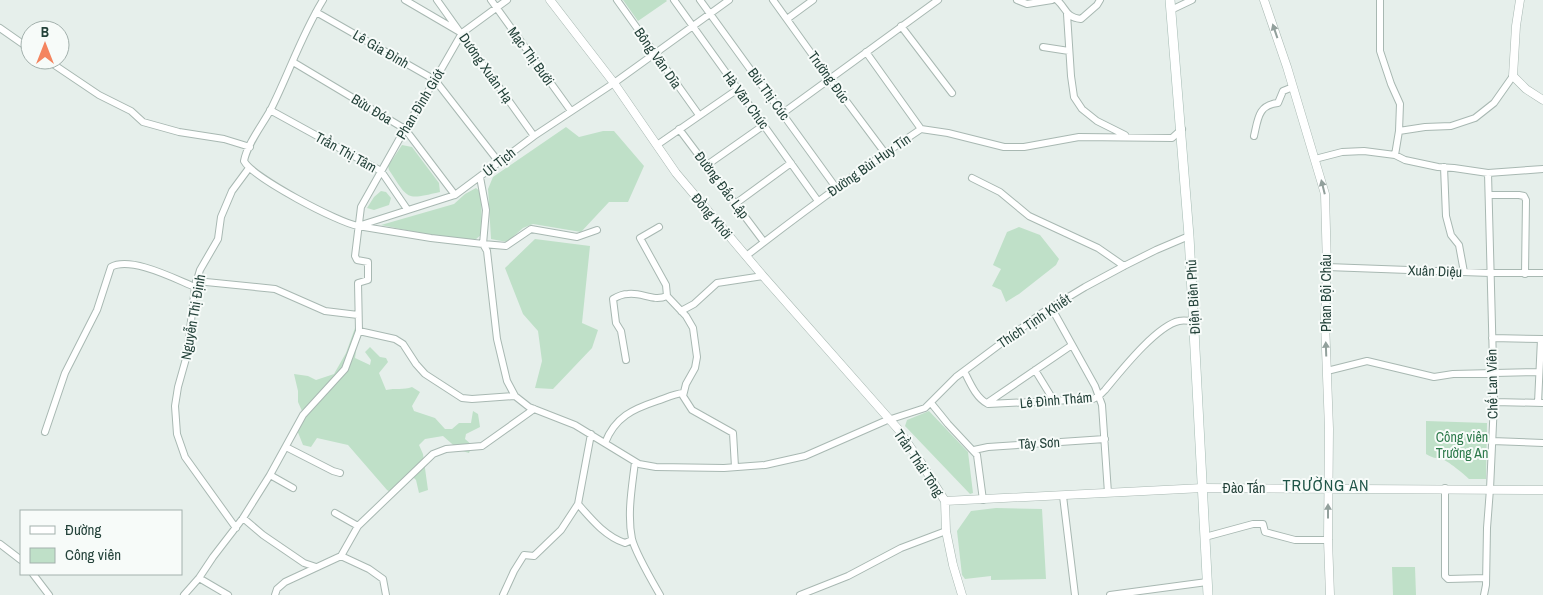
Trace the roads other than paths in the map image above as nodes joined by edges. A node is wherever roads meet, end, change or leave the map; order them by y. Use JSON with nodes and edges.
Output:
{"nodes":[{"id":1,"x":323,"y":0,"type":"edge"},
{"id":2,"x":405,"y":0,"type":"edge"},
{"id":3,"x":437,"y":0,"type":"edge"},
{"id":4,"x":491,"y":0,"type":"edge"},
{"id":5,"x":507,"y":0,"type":"edge"},
{"id":6,"x":550,"y":0,"type":"edge"},
{"id":7,"x":617,"y":0,"type":"edge"},
{"id":8,"x":674,"y":0,"type":"edge"},
{"id":9,"x":700,"y":0,"type":"edge"},
{"id":10,"x":729,"y":0,"type":"edge"},
{"id":11,"x":773,"y":0,"type":"edge"},
{"id":12,"x":814,"y":0,"type":"edge"},
{"id":13,"x":938,"y":0,"type":"edge"},
{"id":14,"x":1017,"y":0,"type":"edge"},
{"id":15,"x":1052,"y":0,"type":"edge"},
{"id":16,"x":1057,"y":0,"type":"edge"},
{"id":17,"x":1100,"y":0,"type":"edge"},
{"id":18,"x":1192,"y":0,"type":"edge"},
{"id":19,"x":1264,"y":0,"type":"edge"},
{"id":20,"x":1380,"y":0,"type":"edge"},
{"id":21,"x":1520,"y":0,"type":"edge"},
{"id":22,"x":1171,"y":5,"type":"edge"},
{"id":23,"x":496,"y":8,"type":"junction"},
{"id":24,"x":316,"y":12,"type":"junction"},
{"id":25,"x":710,"y":14,"type":"junction"},
{"id":26,"x":1067,"y":14,"type":"junction"},
{"id":27,"x":787,"y":19,"type":"junction"},
{"id":28,"x":692,"y":26,"type":"junction"},
{"id":29,"x":901,"y":26,"type":"junction"},
{"id":30,"x":0,"y":28,"type":"edge"},
{"id":31,"x":462,"y":33,"type":"junction"},
{"id":32,"x":20,"y":42,"type":"edge"},
{"id":33,"x":1043,"y":47,"type":"dead end"},
{"id":34,"x":1070,"y":51,"type":"junction"},
{"id":35,"x":866,"y":52,"type":"junction"},
{"id":36,"x":655,"y":53,"type":"junction"},
{"id":37,"x":293,"y":62,"type":"junction"},
{"id":38,"x":62,"y":70,"type":"edge"},
{"id":39,"x":1514,"y":76,"type":"junction"},
{"id":40,"x":829,"y":78,"type":"junction"},
{"id":41,"x":436,"y":80,"type":"junction"},
{"id":42,"x":614,"y":83,"type":"junction"},
{"id":43,"x":1293,"y":87,"type":"junction"},
{"id":44,"x":738,"y":88,"type":"junction"},
{"id":45,"x":952,"y":94,"type":"dead end"},
{"id":46,"x":1543,"y":100,"type":"edge"},
{"id":47,"x":270,"y":110,"type":"junction"},
{"id":48,"x":571,"y":111,"type":"junction"},
{"id":49,"x":783,"y":112,"type":"junction"},
{"id":50,"x":699,"y":115,"type":"junction"},
{"id":51,"x":764,"y":125,"type":"junction"},
{"id":52,"x":405,"y":129,"type":"junction"},
{"id":53,"x":679,"y":129,"type":"junction"},
{"id":54,"x":921,"y":129,"type":"junction"},
{"id":55,"x":1182,"y":130,"type":"junction"},
{"id":56,"x":1399,"y":131,"type":"junction"},
{"id":57,"x":534,"y":136,"type":"junction"},
{"id":58,"x":1254,"y":136,"type":"dead end"},
{"id":59,"x":1128,"y":137,"type":"junction"},
{"id":60,"x":657,"y":145,"type":"junction"},
{"id":61,"x":250,"y":147,"type":"junction"},
{"id":62,"x":885,"y":153,"type":"junction"},
{"id":63,"x":1395,"y":155,"type":"junction"},
{"id":64,"x":1315,"y":159,"type":"junction"},
{"id":65,"x":498,"y":162,"type":"junction"},
{"id":66,"x":791,"y":163,"type":"junction"},
{"id":67,"x":707,"y":165,"type":"junction"},
{"id":68,"x":249,"y":168,"type":"junction"},
{"id":69,"x":1444,"y":168,"type":"junction"},
{"id":70,"x":1543,"y":169,"type":"edge"},
{"id":71,"x":381,"y":171,"type":"junction"},
{"id":72,"x":1488,"y":173,"type":"junction"},
{"id":73,"x":480,"y":177,"type":"junction"},
{"id":74,"x":972,"y":178,"type":"dead end"},
{"id":75,"x":837,"y":189,"type":"junction"},
{"id":76,"x":1489,"y":194,"type":"junction"},
{"id":77,"x":455,"y":195,"type":"junction"},
{"id":78,"x":818,"y":201,"type":"junction"},
{"id":79,"x":736,"y":204,"type":"junction"},
{"id":80,"x":407,"y":209,"type":"junction"},
{"id":81,"x":358,"y":226,"type":"junction"},
{"id":82,"x":658,"y":227,"type":"dead end"},
{"id":83,"x":598,"y":230,"type":"dead end"},
{"id":84,"x":1189,"y":236,"type":"junction"},
{"id":85,"x":764,"y":242,"type":"junction"},
{"id":86,"x":483,"y":244,"type":"junction"},
{"id":87,"x":746,"y":256,"type":"junction"},
{"id":88,"x":1124,"y":266,"type":"junction"},
{"id":89,"x":1327,"y":267,"type":"junction"},
{"id":90,"x":1464,"y":272,"type":"junction"},
{"id":91,"x":1490,"y":273,"type":"junction"},
{"id":92,"x":1525,"y":274,"type":"junction"},
{"id":93,"x":1543,"y":274,"type":"edge"},
{"id":94,"x":763,"y":276,"type":"junction"},
{"id":95,"x":196,"y":284,"type":"junction"},
{"id":96,"x":667,"y":296,"type":"junction"},
{"id":97,"x":1052,"y":308,"type":"junction"},
{"id":98,"x":681,"y":310,"type":"junction"},
{"id":99,"x":358,"y":315,"type":"junction"},
{"id":100,"x":1194,"y":320,"type":"junction"},
{"id":101,"x":359,"y":331,"type":"junction"},
{"id":102,"x":1492,"y":338,"type":"junction"},
{"id":103,"x":1542,"y":339,"type":"edge"},
{"id":104,"x":1072,"y":345,"type":"junction"},
{"id":105,"x":626,"y":360,"type":"dead end"},
{"id":106,"x":1035,"y":370,"type":"junction"},
{"id":107,"x":964,"y":371,"type":"junction"},
{"id":108,"x":1327,"y":371,"type":"junction"},
{"id":109,"x":1493,"y":372,"type":"junction"},
{"id":110,"x":1539,"y":372,"type":"junction"},
{"id":111,"x":683,"y":393,"type":"junction"},
{"id":112,"x":515,"y":396,"type":"junction"},
{"id":113,"x":1099,"y":396,"type":"junction"},
{"id":114,"x":1054,"y":401,"type":"junction"},
{"id":115,"x":1494,"y":402,"type":"junction"},
{"id":116,"x":932,"y":403,"type":"junction"},
{"id":117,"x":986,"y":403,"type":"junction"},
{"id":118,"x":1540,"y":403,"type":"edge"},
{"id":119,"x":534,"y":409,"type":"junction"},
{"id":120,"x":889,"y":420,"type":"junction"},
{"id":121,"x":45,"y":432,"type":"dead end"},
{"id":122,"x":591,"y":434,"type":"junction"},
{"id":123,"x":1105,"y":439,"type":"junction"},
{"id":124,"x":1492,"y":441,"type":"junction"},
{"id":125,"x":1543,"y":442,"type":"edge"},
{"id":126,"x":605,"y":443,"type":"junction"},
{"id":127,"x":286,"y":447,"type":"junction"},
{"id":128,"x":974,"y":450,"type":"junction"},
{"id":129,"x":636,"y":462,"type":"junction"},
{"id":130,"x":735,"y":467,"type":"junction"},
{"id":131,"x":340,"y":474,"type":"dead end"},
{"id":132,"x":270,"y":475,"type":"junction"},
{"id":133,"x":293,"y":488,"type":"dead end"},
{"id":134,"x":1203,"y":488,"type":"junction"},
{"id":135,"x":1328,"y":488,"type":"junction"},
{"id":136,"x":1446,"y":488,"type":"junction"},
{"id":137,"x":1490,"y":489,"type":"junction"},
{"id":138,"x":1543,"y":490,"type":"edge"},
{"id":139,"x":1108,"y":493,"type":"junction"},
{"id":140,"x":1063,"y":496,"type":"junction"},
{"id":141,"x":983,"y":500,"type":"junction"},
{"id":142,"x":945,"y":501,"type":"junction"},
{"id":143,"x":578,"y":504,"type":"junction"},
{"id":144,"x":334,"y":513,"type":"dead end"},
{"id":145,"x":243,"y":518,"type":"junction"},
{"id":146,"x":358,"y":526,"type":"junction"},
{"id":147,"x":236,"y":528,"type":"junction"},
{"id":148,"x":946,"y":530,"type":"junction"},
{"id":149,"x":1205,"y":537,"type":"junction"},
{"id":150,"x":632,"y":540,"type":"junction"},
{"id":151,"x":1328,"y":540,"type":"junction"},
{"id":152,"x":0,"y":544,"type":"edge"},
{"id":153,"x":341,"y":556,"type":"junction"},
{"id":154,"x":20,"y":559,"type":"edge"},
{"id":155,"x":316,"y":567,"type":"junction"},
{"id":156,"x":34,"y":575,"type":"edge"},
{"id":157,"x":199,"y":578,"type":"junction"},
{"id":158,"x":1486,"y":578,"type":"junction"},
{"id":159,"x":1207,"y":582,"type":"junction"},
{"id":160,"x":49,"y":595,"type":"edge"},
{"id":161,"x":184,"y":595,"type":"edge"},
{"id":162,"x":228,"y":595,"type":"edge"},
{"id":163,"x":274,"y":595,"type":"edge"},
{"id":164,"x":386,"y":595,"type":"edge"},
{"id":165,"x":503,"y":595,"type":"edge"},
{"id":166,"x":660,"y":595,"type":"edge"},
{"id":167,"x":800,"y":595,"type":"edge"},
{"id":168,"x":962,"y":595,"type":"edge"},
{"id":169,"x":1075,"y":595,"type":"edge"},
{"id":170,"x":1110,"y":595,"type":"edge"},
{"id":171,"x":1208,"y":595,"type":"edge"},
{"id":172,"x":1330,"y":595,"type":"edge"},
{"id":173,"x":1484,"y":595,"type":"edge"}],
"edges":[{"from":1,"to":24,"type":"street"},
{"from":2,"to":31,"type":"street"},
{"from":3,"to":31,"type":"street","name":"Dương Xuân Hạ"},
{"from":4,"to":23,"type":"street","name":"Mạc Thị Bưởi"},
{"from":5,"to":23,"type":"street","name":"Phan Đình Giót"},
{"from":6,"to":42,"type":"street","name":"Đồng Khởi"},
{"from":7,"to":36,"type":"street","name":"Bông Văn Dĩa"},
{"from":8,"to":28,"type":"street","name":"Hà Văn Chúc"},
{"from":9,"to":25,"type":"street","name":"Bùi Thị Cúc"},
{"from":10,"to":25,"type":"street","name":"Út Tịch"},
{"from":11,"to":27,"type":"street","name":"Trường Đúc"},
{"from":12,"to":27,"type":"street"},
{"from":13,"to":29,"type":"street"},
{"from":14,"to":15,"type":"street"},
{"from":16,"to":26,"type":"street"},
{"from":17,"to":26,"type":"street"},
{"from":18,"to":22,"type":"street"},
{"from":43,"to":19,"type":"street","name":"Phan Bội Châu","one_way":true},
{"from":20,"to":56,"type":"street"},
{"from":21,"to":39,"type":"street"},
{"from":22,"to":55,"type":"main road","name":"Điện Biên Phủ"},
{"from":23,"to":31,"type":"street","name":"Phan Đình Giót"},
{"from":23,"to":48,"type":"street","name":"Mạc Thị Bưởi"},
{"from":24,"to":37,"type":"street"},
{"from":24,"to":41,"type":"street","name":"Lê Gia Đỉnh"},
{"from":25,"to":28,"type":"street","name":"Út Tịch"},
{"from":25,"to":49,"type":"street","name":"Bùi Thị Cúc"},
{"from":26,"to":34,"type":"street"},
{"from":27,"to":40,"type":"street","name":"Trường Đúc"},
{"from":28,"to":36,"type":"street","name":"Út Tịch"},
{"from":28,"to":44,"type":"street","name":"Hà Văn Chúc"},
{"from":29,"to":35,"type":"street"},
{"from":29,"to":45,"type":"street"},
{"from":30,"to":32,"type":"street"},
{"from":31,"to":41,"type":"street","name":"Phan Đình Giót"},
{"from":31,"to":57,"type":"street","name":"Dương Xuân Hạ"},
{"from":33,"to":34,"type":"street"},
{"from":34,"to":59,"type":"street"},
{"from":35,"to":40,"type":"street"},
{"from":35,"to":54,"type":"street"},
{"from":36,"to":42,"type":"street","name":"Út Tịch"},
{"from":36,"to":50,"type":"street","name":"Bông Văn Dĩa"},
{"from":37,"to":47,"type":"street"},
{"from":37,"to":52,"type":"street","name":"Bửu Đóa"},
{"from":38,"to":61,"type":"street"},
{"from":39,"to":46,"type":"street"},
{"from":39,"to":56,"type":"street"},
{"from":40,"to":49,"type":"street"},
{"from":40,"to":62,"type":"street","name":"Trường Đúc"},
{"from":41,"to":52,"type":"street","name":"Phan Đình Giót"},
{"from":41,"to":65,"type":"street","name":"Lê Gia Đỉnh"},
{"from":42,"to":48,"type":"street","name":"Út Tịch"},
{"from":42,"to":60,"type":"street","name":"Đồng Khởi"},
{"from":43,"to":58,"type":"street"},
{"from":43,"to":64,"type":"street","name":"Phan Bội Châu"},
{"from":44,"to":50,"type":"street"},
{"from":44,"to":51,"type":"street","name":"Hà Văn Chúc"},
{"from":47,"to":61,"type":"street"},
{"from":47,"to":71,"type":"street","name":"Trần Thị Tâm"},
{"from":48,"to":57,"type":"street","name":"Út Tịch"},
{"from":49,"to":75,"type":"street","name":"Bùi Thị Cúc"},
{"from":50,"to":53,"type":"street"},
{"from":51,"to":66,"type":"street","name":"Hà Văn Chúc"},
{"from":51,"to":67,"type":"street"},
{"from":52,"to":71,"type":"street","name":"Phan Đình Giót"},
{"from":52,"to":77,"type":"street","name":"Bửu Đóa"},
{"from":53,"to":60,"type":"street"},
{"from":53,"to":67,"type":"street","name":"Đường Đắc Lập"},
{"from":54,"to":59,"type":"street","name":"Đường Bùi Huy Tín"},
{"from":54,"to":62,"type":"street","name":"Đường Bùi Huy Tín"},
{"from":55,"to":59,"type":"street","name":"Đường Bùi Huy Tín"},
{"from":55,"to":84,"type":"main road","name":"Điện Biên Phủ"},
{"from":56,"to":63,"type":"street"},
{"from":57,"to":65,"type":"street","name":"Út Tịch"},
{"from":60,"to":87,"type":"street","name":"Đồng Khởi"},
{"from":61,"to":68,"type":"street"},
{"from":62,"to":75,"type":"street","name":"Đường Bùi Huy Tín"},
{"from":63,"to":64,"type":"street"},
{"from":63,"to":69,"type":"street"},
{"from":89,"to":64,"type":"street","name":"Phan Bội Châu","one_way":true},
{"from":65,"to":73,"type":"street","name":"Út Tịch"},
{"from":66,"to":78,"type":"street","name":"Hà Văn Chúc"},
{"from":66,"to":79,"type":"street"},
{"from":67,"to":79,"type":"street","name":"Đường Đắc Lập"},
{"from":68,"to":81,"type":"street"},
{"from":68,"to":95,"type":"street","name":"Nguyễn Thị Định"},
{"from":69,"to":72,"type":"street"},
{"from":69,"to":90,"type":"street"},
{"from":70,"to":72,"type":"street"},
{"from":71,"to":80,"type":"street","name":"Trần Thị Tâm"},
{"from":71,"to":81,"type":"street","name":"Phan Đình Giót"},
{"from":72,"to":76,"type":"street","name":"Chế Lan Viên"},
{"from":73,"to":77,"type":"street","name":"Út Tịch"},
{"from":73,"to":86,"type":"street"},
{"from":74,"to":88,"type":"street"},
{"from":75,"to":78,"type":"street","name":"Đường Bùi Huy Tín"},
{"from":76,"to":91,"type":"street","name":"Chế Lan Viên"},
{"from":76,"to":92,"type":"street"},
{"from":77,"to":80,"type":"street","name":"Út Tịch"},
{"from":78,"to":85,"type":"street","name":"Đường Bùi Huy Tín"},
{"from":79,"to":85,"type":"street","name":"Đường Đắc Lập"},
{"from":80,"to":81,"type":"street","name":"Út Tịch"},
{"from":81,"to":86,"type":"street"},
{"from":81,"to":99,"type":"street","name":"Phan Đình Giót"},
{"from":82,"to":96,"type":"street"},
{"from":83,"to":86,"type":"street"},
{"from":84,"to":88,"type":"street","name":"Thích Tịnh Khiết"},
{"from":84,"to":100,"type":"main road","name":"Điện Biên Phủ"},
{"from":85,"to":87,"type":"street","name":"Đường Bùi Huy Tín"},
{"from":86,"to":112,"type":"street"},
{"from":87,"to":94,"type":"street","name":"Đồng Khởi"},
{"from":88,"to":97,"type":"street","name":"Thích Tịnh Khiết"},
{"from":89,"to":90,"type":"street","name":"Xuân Diệu"},
{"from":108,"to":89,"type":"street","name":"Phan Bội Châu","one_way":true},
{"from":90,"to":91,"type":"street","name":"Xuân Diệu"},
{"from":91,"to":92,"type":"street","name":"Xuân Diệu"},
{"from":91,"to":102,"type":"street","name":"Chế Lan Viên"},
{"from":92,"to":93,"type":"street","name":"Xuân Diệu"},
{"from":94,"to":98,"type":"street"},
{"from":94,"to":120,"type":"street","name":"Đồng Khởi"},
{"from":95,"to":99,"type":"street"},
{"from":95,"to":121,"type":"street"},
{"from":95,"to":147,"type":"street","name":"Nguyễn Thị Định"},
{"from":96,"to":98,"type":"street"},
{"from":96,"to":105,"type":"street"},
{"from":97,"to":104,"type":"street"},
{"from":97,"to":107,"type":"street","name":"Thích Tịnh Khiết"},
{"from":98,"to":111,"type":"street"},
{"from":99,"to":101,"type":"street"},
{"from":100,"to":113,"type":"street","name":"Lê Đình Thám"},
{"from":100,"to":134,"type":"main road","name":"Điện Biên Phủ"},
{"from":101,"to":112,"type":"street"},
{"from":101,"to":127,"type":"street"},
{"from":102,"to":103,"type":"street"},
{"from":102,"to":109,"type":"street","name":"Chế Lan Viên"},
{"from":103,"to":110,"type":"street"},
{"from":104,"to":106,"type":"street"},
{"from":104,"to":113,"type":"street"},
{"from":106,"to":114,"type":"street"},
{"from":106,"to":117,"type":"street"},
{"from":107,"to":116,"type":"street","name":"Thích Tịnh Khiết"},
{"from":107,"to":117,"type":"street"},
{"from":108,"to":109,"type":"street"},
{"from":108,"to":135,"type":"street","name":"Phan Bội Châu"},
{"from":109,"to":110,"type":"street"},
{"from":109,"to":115,"type":"street","name":"Chế Lan Viên"},
{"from":110,"to":118,"type":"street"},
{"from":111,"to":126,"type":"street"},
{"from":111,"to":130,"type":"street"},
{"from":112,"to":119,"type":"street","name":"Thích Tịnh Khiết"},
{"from":113,"to":114,"type":"street","name":"Lê Đình Thám"},
{"from":113,"to":123,"type":"street"},
{"from":114,"to":117,"type":"street","name":"Lê Đình Thám"},
{"from":115,"to":118,"type":"street"},
{"from":115,"to":124,"type":"street","name":"Chế Lan Viên"},
{"from":116,"to":120,"type":"street","name":"Thích Tịnh Khiết"},
{"from":116,"to":128,"type":"street"},
{"from":119,"to":122,"type":"street","name":"Thích Tịnh Khiết"},
{"from":119,"to":146,"type":"street"},
{"from":120,"to":130,"type":"street","name":"Thích Tịnh Khiết"},
{"from":120,"to":142,"type":"street","name":"Trần Thái Tông"},
{"from":122,"to":126,"type":"street","name":"Thích Tịnh Khiết"},
{"from":122,"to":143,"type":"street"},
{"from":123,"to":128,"type":"street","name":"Tây Sơn"},
{"from":123,"to":139,"type":"street"},
{"from":124,"to":125,"type":"street"},
{"from":124,"to":137,"type":"street","name":"Chế Lan Viên"},
{"from":126,"to":129,"type":"street","name":"Thích Tịnh Khiết"},
{"from":127,"to":131,"type":"street"},
{"from":127,"to":132,"type":"street"},
{"from":128,"to":141,"type":"street"},
{"from":129,"to":130,"type":"street","name":"Thích Tịnh Khiết"},
{"from":129,"to":150,"type":"street"},
{"from":132,"to":133,"type":"street"},
{"from":132,"to":145,"type":"street"},
{"from":134,"to":135,"type":"street","name":"Đào Tấn"},
{"from":134,"to":139,"type":"street","name":"Đào Tấn"},
{"from":134,"to":149,"type":"main road","name":"Điện Biên Phủ"},
{"from":135,"to":136,"type":"street","name":"Đào Tấn"},
{"from":151,"to":135,"type":"street","name":"Phan Bội Châu","one_way":true},
{"from":136,"to":137,"type":"street","name":"Đào Tấn"},
{"from":136,"to":158,"type":"street"},
{"from":137,"to":138,"type":"street","name":"Đào Tấn"},
{"from":137,"to":158,"type":"street","name":"Chế Lan Viên"},
{"from":139,"to":140,"type":"street","name":"Đào Tấn"},
{"from":140,"to":141,"type":"street","name":"Đào Tấn"},
{"from":140,"to":169,"type":"street"},
{"from":141,"to":142,"type":"street","name":"Đào Tấn"},
{"from":142,"to":148,"type":"street","name":"Trần Thái Tông"},
{"from":143,"to":150,"type":"street"},
{"from":143,"to":165,"type":"street"},
{"from":144,"to":146,"type":"street"},
{"from":145,"to":147,"type":"street"},
{"from":145,"to":155,"type":"street"},
{"from":146,"to":153,"type":"street"},
{"from":147,"to":157,"type":"street"},
{"from":148,"to":167,"type":"street"},
{"from":148,"to":168,"type":"street","name":"Trần Thái Tông"},
{"from":149,"to":151,"type":"street"},
{"from":149,"to":159,"type":"main road","name":"Điện Biên Phủ"},
{"from":150,"to":166,"type":"street"},
{"from":151,"to":172,"type":"street","name":"Phan Bội Châu"},
{"from":152,"to":154,"type":"street"},
{"from":153,"to":155,"type":"street"},
{"from":153,"to":164,"type":"street"},
{"from":155,"to":163,"type":"street"},
{"from":156,"to":160,"type":"street"},
{"from":157,"to":161,"type":"street"},
{"from":157,"to":162,"type":"street"},
{"from":158,"to":173,"type":"street","name":"Chế Lan Viên"},
{"from":159,"to":170,"type":"street"},
{"from":159,"to":171,"type":"main road","name":"Điện Biên Phủ"}]}
